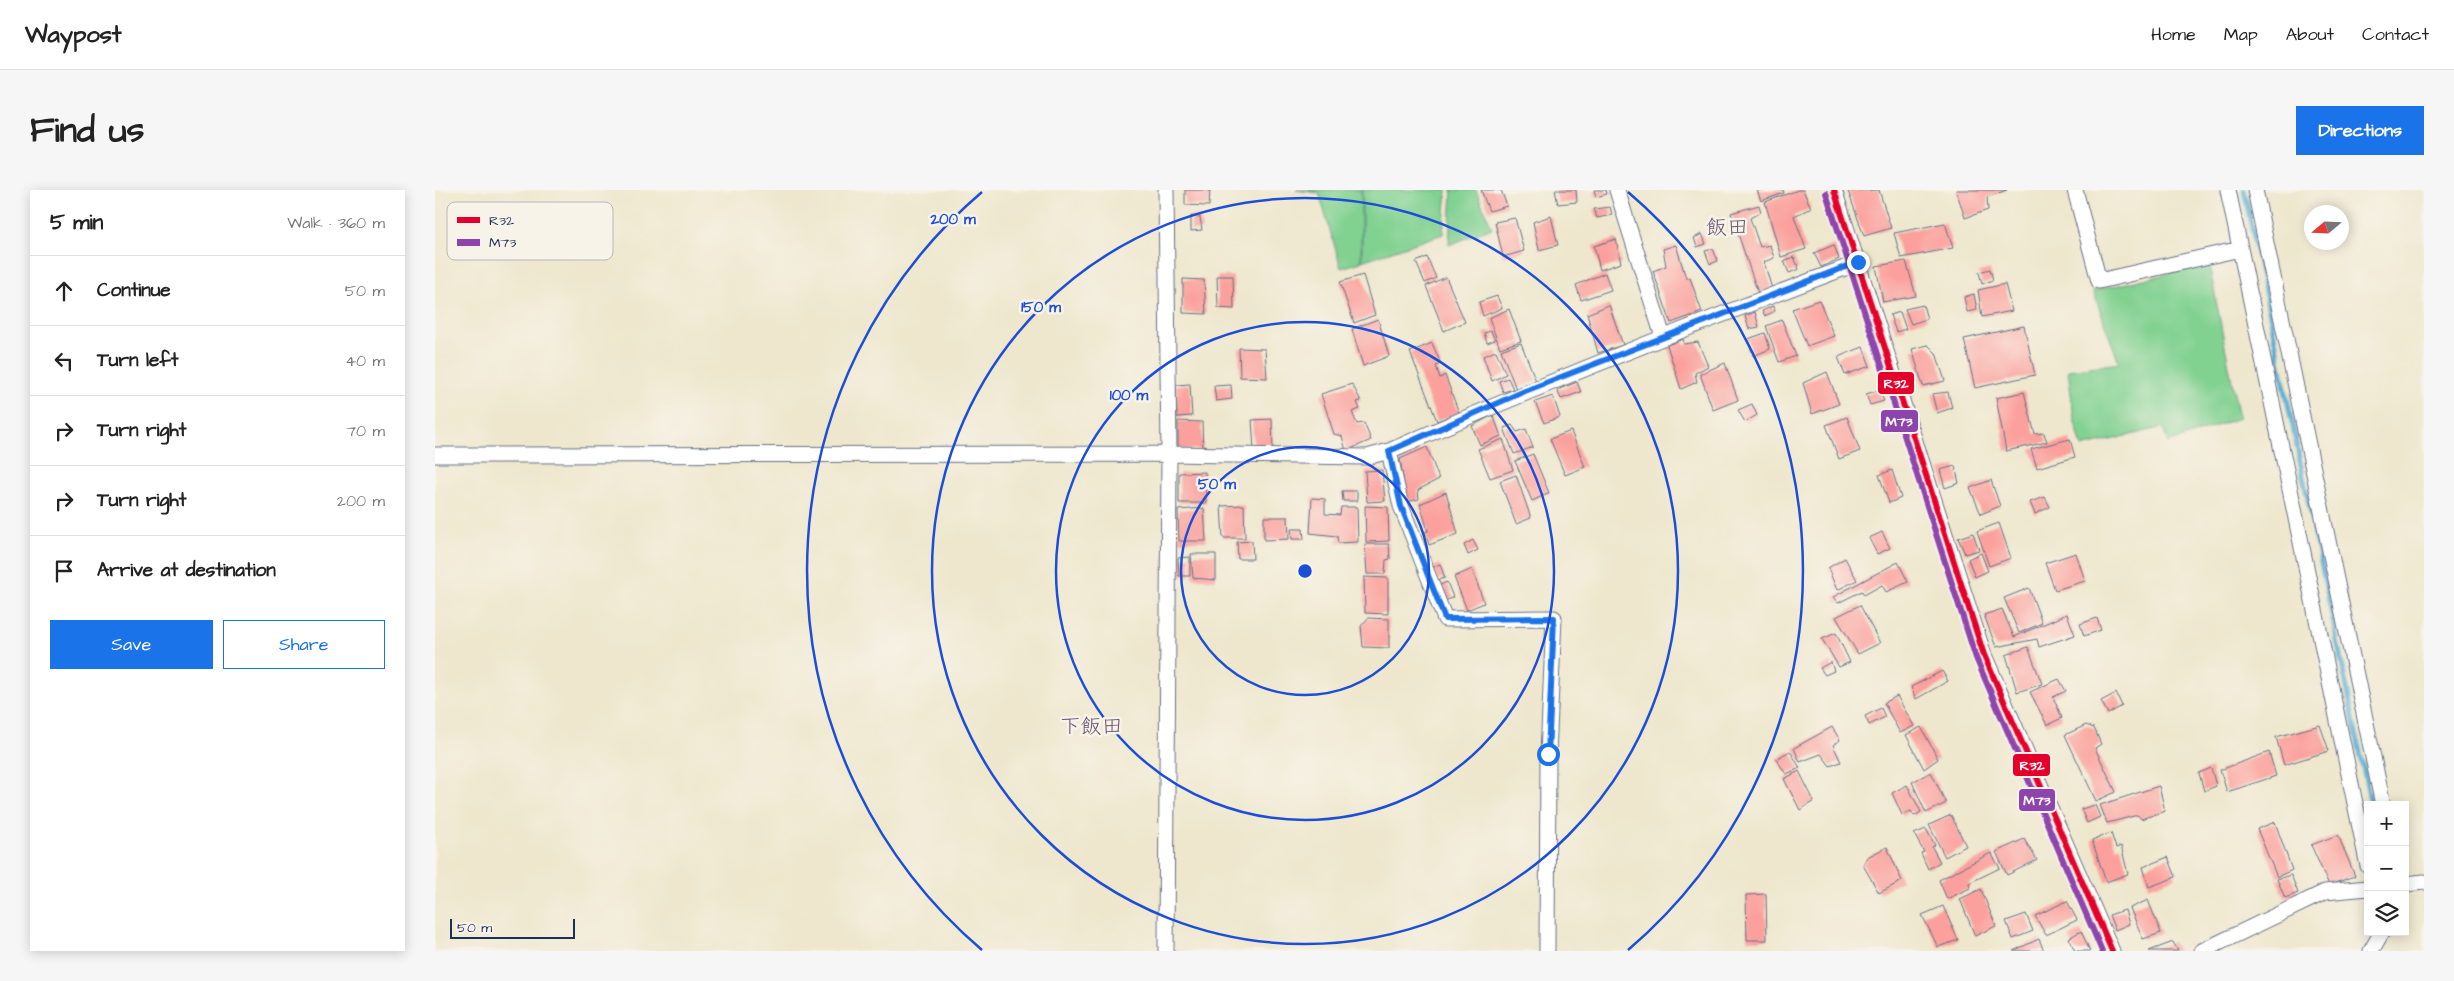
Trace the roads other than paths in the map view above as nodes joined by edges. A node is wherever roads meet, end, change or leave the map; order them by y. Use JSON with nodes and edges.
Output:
{"nodes":[{"id":1,"x":1166,"y":190,"type":"edge"},
{"id":2,"x":1617,"y":190,"type":"edge"},
{"id":3,"x":1834,"y":190,"type":"edge"},
{"id":4,"x":2075,"y":190,"type":"edge"},
{"id":5,"x":2228,"y":190,"type":"edge"},
{"id":6,"x":2255,"y":190,"type":"edge"},
{"id":7,"x":2241,"y":249,"type":"junction"},
{"id":8,"x":1858,"y":262,"type":"junction"},
{"id":9,"x":1663,"y":337,"type":"junction"},
{"id":10,"x":1389,"y":451,"type":"junction"},
{"id":11,"x":1169,"y":454,"type":"junction"},
{"id":12,"x":435,"y":455,"type":"edge"},
{"id":13,"x":2382,"y":801,"type":"edge"},
{"id":14,"x":2364,"y":847,"type":"edge"},
{"id":15,"x":2424,"y":882,"type":"edge"},
{"id":16,"x":2409,"y":884,"type":"edge"},
{"id":17,"x":2364,"y":888,"type":"edge"},
{"id":18,"x":2380,"y":936,"type":"edge"},
{"id":19,"x":1166,"y":951,"type":"edge"},
{"id":20,"x":1547,"y":951,"type":"edge"},
{"id":21,"x":2112,"y":951,"type":"edge"},
{"id":22,"x":2203,"y":951,"type":"edge"},
{"id":23,"x":2371,"y":951,"type":"edge"}],
"edges":[{"from":1,"to":11,"type":"street"},
{"from":2,"to":9,"type":"street"},
{"from":3,"to":8,"type":"street"},
{"from":4,"to":7,"type":"street"},
{"from":5,"to":7,"type":"street"},
{"from":6,"to":13,"type":"street"},
{"from":7,"to":14,"type":"street"},
{"from":8,"to":9,"type":"street"},
{"from":8,"to":21,"type":"street"},
{"from":9,"to":10,"type":"street"},
{"from":10,"to":11,"type":"street"},
{"from":10,"to":20,"type":"street"},
{"from":11,"to":12,"type":"street"},
{"from":11,"to":19,"type":"street"},
{"from":15,"to":16,"type":"street"},
{"from":17,"to":22,"type":"street"},
{"from":18,"to":23,"type":"street"}]}
